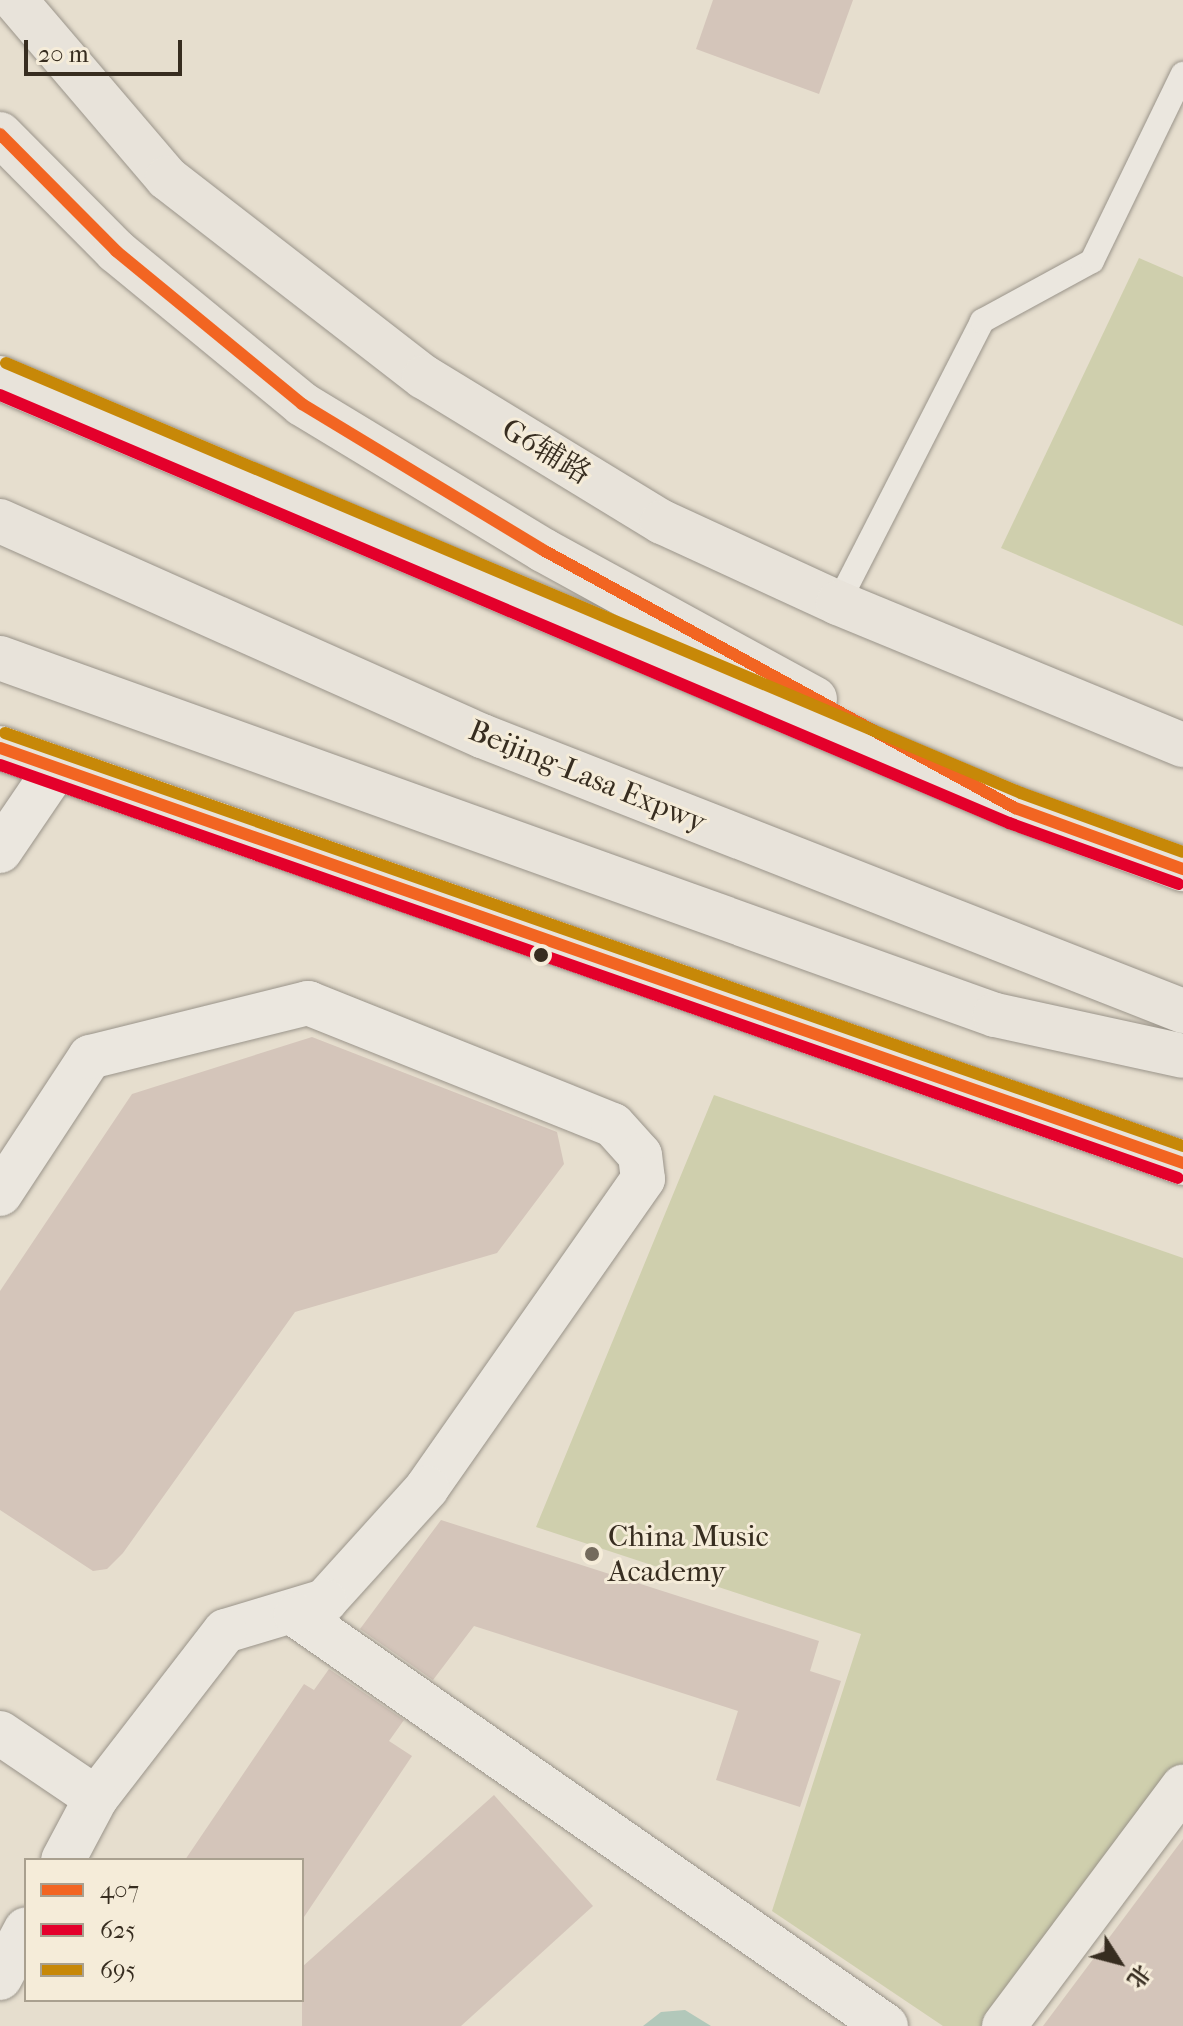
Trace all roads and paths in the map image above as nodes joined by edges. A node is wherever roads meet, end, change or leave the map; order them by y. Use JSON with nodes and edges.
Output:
{"nodes":[{"id":1,"x":15,"y":0,"type":"edge"},
{"id":2,"x":1183,"y":74,"type":"edge"},
{"id":3,"x":12,"y":146,"type":"edge"},
{"id":4,"x":0,"y":378,"type":"edge"},
{"id":5,"x":0,"y":521,"type":"edge"},
{"id":6,"x":838,"y":603,"type":"junction"},
{"id":7,"x":0,"y":658,"type":"edge"},
{"id":8,"x":1183,"y":745,"type":"edge"},
{"id":9,"x":0,"y":748,"type":"edge"},
{"id":10,"x":55,"y":770,"type":"junction"},
{"id":11,"x":1015,"y":808,"type":"junction"},
{"id":12,"x":0,"y":851,"type":"edge"},
{"id":13,"x":1183,"y":869,"type":"edge"},
{"id":14,"x":1183,"y":1011,"type":"edge"},
{"id":15,"x":1183,"y":1056,"type":"edge"},
{"id":16,"x":1183,"y":1163,"type":"edge"},
{"id":17,"x":0,"y":1194,"type":"edge"},
{"id":18,"x":296,"y":1615,"type":"junction"},
{"id":19,"x":0,"y":1733,"type":"edge"},
{"id":20,"x":1183,"y":1787,"type":"edge"},
{"id":21,"x":96,"y":1798,"type":"junction"},
{"id":22,"x":64,"y":1858,"type":"edge"},
{"id":23,"x":24,"y":1933,"type":"edge"},
{"id":24,"x":0,"y":1978,"type":"edge"},
{"id":25,"x":886,"y":2026,"type":"edge"},
{"id":26,"x":1004,"y":2026,"type":"edge"}],
"edges":[{"from":1,"to":6,"type":"main road","name":"G6辅路"},
{"from":2,"to":6,"type":"lane"},
{"from":3,"to":11,"type":"main road"},
{"from":4,"to":11,"type":"main road"},
{"from":5,"to":14,"type":"main road","name":"Beijing-Lasa Expwy"},
{"from":6,"to":8,"type":"main road","name":"G6辅路"},
{"from":7,"to":15,"type":"main road"},
{"from":9,"to":10,"type":"main road"},
{"from":10,"to":12,"type":"street"},
{"from":10,"to":16,"type":"main road"},
{"from":11,"to":13,"type":"main road"},
{"from":17,"to":18,"type":"street"},
{"from":18,"to":21,"type":"street"},
{"from":18,"to":25,"type":"street"},
{"from":19,"to":21,"type":"street"},
{"from":20,"to":26,"type":"street"},
{"from":21,"to":22,"type":"street"},
{"from":23,"to":24,"type":"street"}]}
